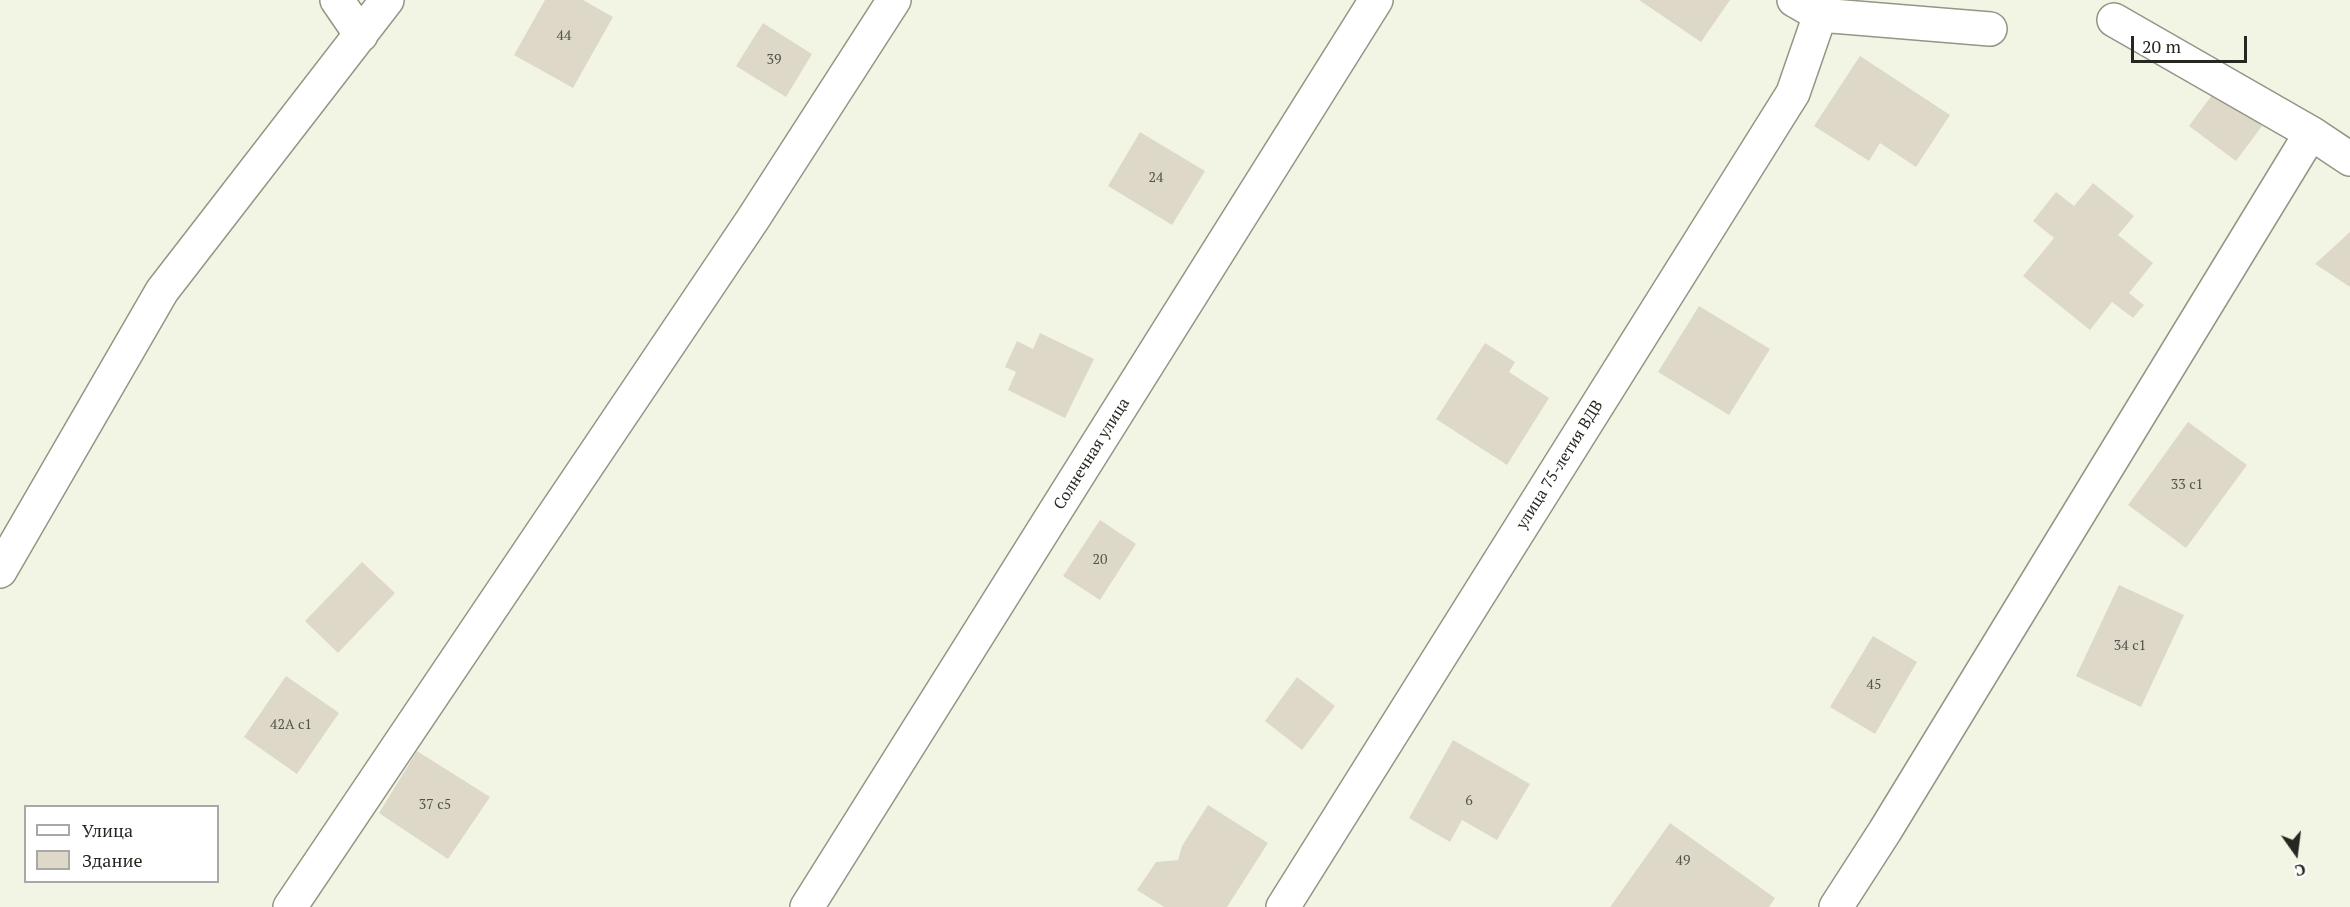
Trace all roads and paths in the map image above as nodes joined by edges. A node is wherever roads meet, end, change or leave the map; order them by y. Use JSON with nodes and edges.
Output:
{"nodes":[{"id":1,"x":337,"y":0,"type":"edge"},
{"id":2,"x":387,"y":0,"type":"edge"},
{"id":3,"x":894,"y":0,"type":"edge"},
{"id":4,"x":1376,"y":0,"type":"edge"},
{"id":5,"x":1807,"y":8,"type":"edge"},
{"id":6,"x":2114,"y":20,"type":"dead end"},
{"id":7,"x":1990,"y":29,"type":"dead end"},
{"id":8,"x":362,"y":35,"type":"junction"},
{"id":9,"x":2311,"y":133,"type":"junction"},
{"id":10,"x":2350,"y":159,"type":"edge"},
{"id":11,"x":0,"y":571,"type":"edge"},
{"id":12,"x":290,"y":907,"type":"edge"},
{"id":13,"x":807,"y":907,"type":"edge"},
{"id":14,"x":1283,"y":907,"type":"edge"},
{"id":15,"x":1836,"y":907,"type":"edge"}],
"edges":[{"from":1,"to":8,"type":"street"},
{"from":2,"to":8,"type":"street"},
{"from":3,"to":12,"type":"street"},
{"from":4,"to":13,"type":"street","name":"Солнечная улица"},
{"from":5,"to":7,"type":"street"},
{"from":5,"to":14,"type":"street","name":"улица 75-летия ВДВ"},
{"from":6,"to":9,"type":"street"},
{"from":8,"to":11,"type":"street"},
{"from":9,"to":10,"type":"street"},
{"from":9,"to":15,"type":"street"}]}
